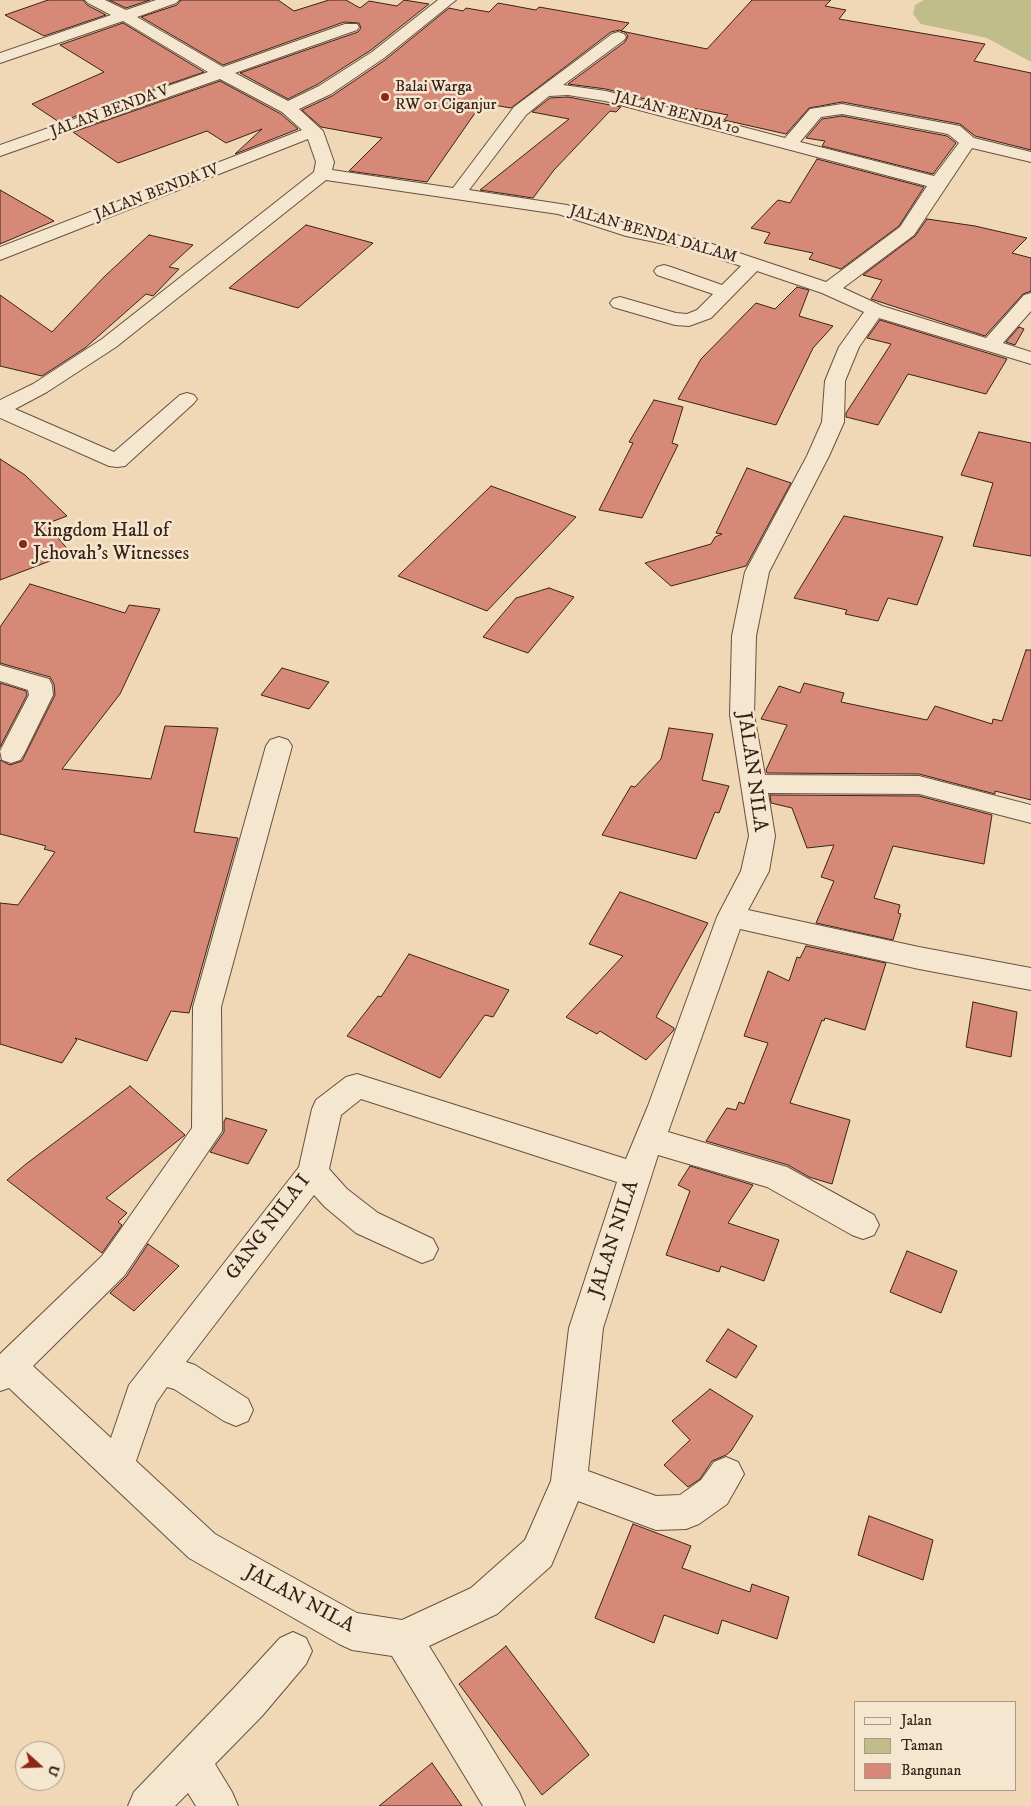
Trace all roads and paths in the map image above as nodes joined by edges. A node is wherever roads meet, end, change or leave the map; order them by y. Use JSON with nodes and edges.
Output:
{"nodes":[{"id":1,"x":93,"y":0,"type":"edge"},
{"id":2,"x":171,"y":0,"type":"edge"},
{"id":3,"x":448,"y":0,"type":"edge"},
{"id":4,"x":125,"y":16,"type":"junction"},
{"id":5,"x":351,"y":27,"type":"dead end"},
{"id":6,"x":618,"y":37,"type":"dead end"},
{"id":7,"x":0,"y":58,"type":"edge"},
{"id":8,"x":220,"y":72,"type":"junction"},
{"id":9,"x":545,"y":91,"type":"junction"},
{"id":10,"x":288,"y":108,"type":"junction"},
{"id":11,"x":314,"y":131,"type":"junction"},
{"id":12,"x":968,"y":142,"type":"junction"},
{"id":13,"x":789,"y":144,"type":"junction"},
{"id":14,"x":0,"y":151,"type":"edge"},
{"id":15,"x":1031,"y":157,"type":"edge"},
{"id":16,"x":322,"y":174,"type":"junction"},
{"id":17,"x":938,"y":183,"type":"junction"},
{"id":18,"x":458,"y":193,"type":"junction"},
{"id":19,"x":0,"y":254,"type":"edge"},
{"id":20,"x":753,"y":265,"type":"junction"},
{"id":21,"x":664,"y":271,"type":"dead end"},
{"id":22,"x":829,"y":289,"type":"junction"},
{"id":23,"x":727,"y":292,"type":"junction"},
{"id":24,"x":1031,"y":299,"type":"edge"},
{"id":25,"x":620,"y":303,"type":"dead end"},
{"id":26,"x":875,"y":310,"type":"junction"},
{"id":27,"x":989,"y":346,"type":"junction"},
{"id":28,"x":1031,"y":358,"type":"edge"},
{"id":29,"x":187,"y":399,"type":"dead end"},
{"id":30,"x":0,"y":409,"type":"edge"},
{"id":31,"x":0,"y":673,"type":"edge"},
{"id":32,"x":279,"y":746,"type":"dead end"},
{"id":33,"x":11,"y":754,"type":"dead end"},
{"id":34,"x":752,"y":784,"type":"junction"},
{"id":35,"x":1031,"y":814,"type":"edge"},
{"id":36,"x":731,"y":917,"type":"junction"},
{"id":37,"x":1031,"y":979,"type":"edge"},
{"id":38,"x":649,"y":1140,"type":"junction"},
{"id":39,"x":313,"y":1172,"type":"junction"},
{"id":40,"x":635,"y":1175,"type":"junction"},
{"id":41,"x":863,"y":1224,"type":"dead end"},
{"id":42,"x":422,"y":1249,"type":"dead end"},
{"id":43,"x":160,"y":1369,"type":"junction"},
{"id":44,"x":5,"y":1371,"type":"edge"},
{"id":45,"x":236,"y":1410,"type":"dead end"},
{"id":46,"x":113,"y":1463,"type":"junction"},
{"id":47,"x":726,"y":1474,"type":"dead end"},
{"id":48,"x":569,"y":1482,"type":"junction"},
{"id":49,"x":403,"y":1638,"type":"junction"},
{"id":50,"x":293,"y":1651,"type":"dead end"},
{"id":51,"x":191,"y":1761,"type":"junction"},
{"id":52,"x":148,"y":1806,"type":"edge"},
{"id":53,"x":218,"y":1806,"type":"edge"},
{"id":54,"x":505,"y":1806,"type":"edge"}],
"edges":[{"from":1,"to":4,"type":"street"},
{"from":2,"to":4,"type":"street"},
{"from":3,"to":10,"type":"street"},
{"from":4,"to":7,"type":"street"},
{"from":4,"to":8,"type":"street"},
{"from":5,"to":8,"type":"street","name":"JALAN BENDA V"},
{"from":6,"to":9,"type":"street"},
{"from":8,"to":10,"type":"street"},
{"from":8,"to":14,"type":"street","name":"JALAN BENDA V"},
{"from":9,"to":13,"type":"street","name":"JALAN BENDA 10"},
{"from":9,"to":18,"type":"street"},
{"from":10,"to":11,"type":"street"},
{"from":11,"to":16,"type":"street"},
{"from":11,"to":19,"type":"street","name":"JALAN BENDA IV"},
{"from":12,"to":13,"type":"street"},
{"from":12,"to":15,"type":"street"},
{"from":12,"to":17,"type":"street"},
{"from":13,"to":17,"type":"street","name":"JALAN BENDA 10"},
{"from":16,"to":18,"type":"street","name":"JALAN BENDA DALAM"},
{"from":16,"to":30,"type":"street"},
{"from":17,"to":22,"type":"street"},
{"from":18,"to":20,"type":"street","name":"JALAN BENDA DALAM"},
{"from":20,"to":22,"type":"street","name":"JALAN BENDA DALAM"},
{"from":20,"to":23,"type":"street"},
{"from":21,"to":23,"type":"street"},
{"from":22,"to":26,"type":"street","name":"JALAN BENDA DALAM"},
{"from":23,"to":25,"type":"street"},
{"from":24,"to":27,"type":"street"},
{"from":26,"to":27,"type":"street","name":"JALAN BENDA DALAM"},
{"from":26,"to":34,"type":"street","name":"JALAN NILA"},
{"from":27,"to":28,"type":"street","name":"JALAN BENDA DALAM"},
{"from":29,"to":30,"type":"street"},
{"from":31,"to":33,"type":"street"},
{"from":32,"to":44,"type":"street"},
{"from":34,"to":35,"type":"street"},
{"from":34,"to":36,"type":"street","name":"JALAN NILA"},
{"from":36,"to":37,"type":"street"},
{"from":36,"to":38,"type":"street","name":"JALAN NILA"},
{"from":38,"to":40,"type":"street","name":"JALAN NILA"},
{"from":38,"to":41,"type":"street"},
{"from":39,"to":40,"type":"street","name":"GANG NILA I"},
{"from":39,"to":42,"type":"street"},
{"from":39,"to":43,"type":"street","name":"GANG NILA I"},
{"from":40,"to":48,"type":"street","name":"JALAN NILA"},
{"from":43,"to":45,"type":"street"},
{"from":43,"to":46,"type":"street","name":"GANG NILA I"},
{"from":44,"to":46,"type":"street","name":"JALAN NILA"},
{"from":46,"to":49,"type":"street","name":"JALAN NILA"},
{"from":47,"to":48,"type":"street"},
{"from":48,"to":49,"type":"street","name":"JALAN NILA"},
{"from":49,"to":54,"type":"street"},
{"from":50,"to":51,"type":"street"},
{"from":51,"to":52,"type":"street"},
{"from":51,"to":53,"type":"street"}]}
